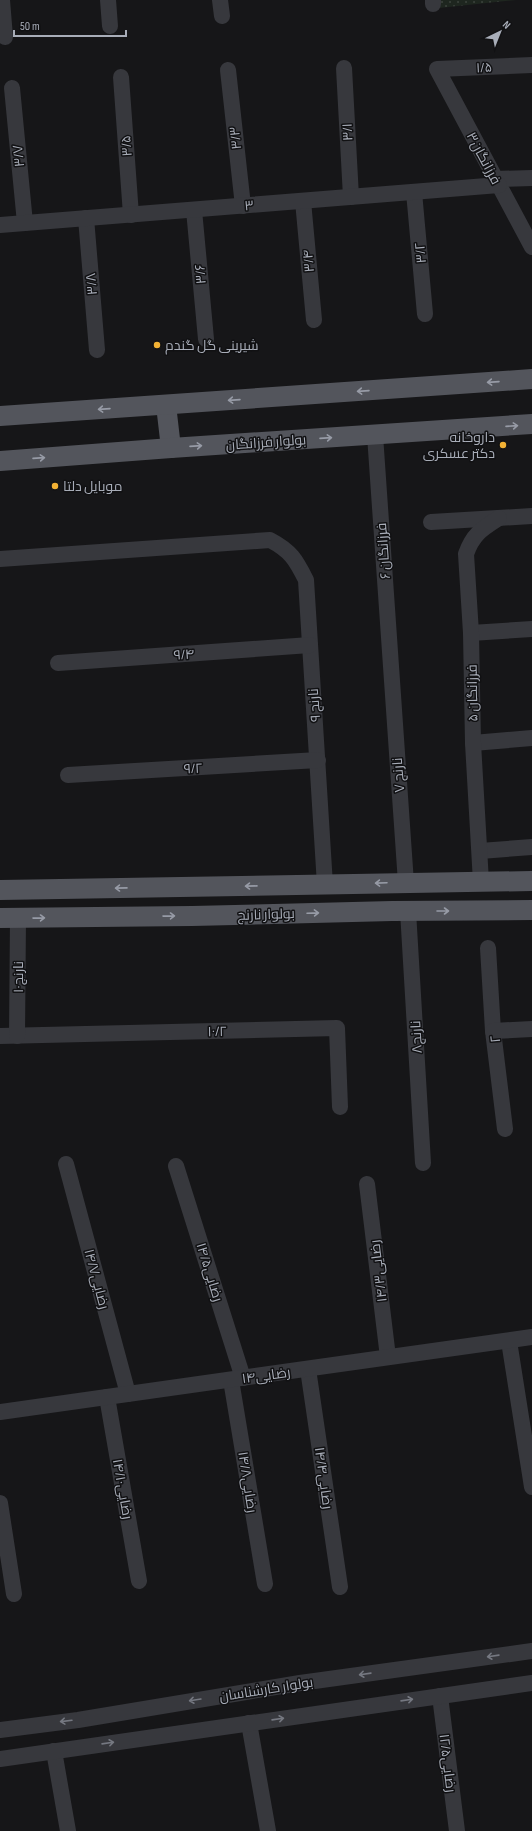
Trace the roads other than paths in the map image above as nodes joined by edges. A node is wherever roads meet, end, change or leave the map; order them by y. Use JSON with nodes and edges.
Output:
{"nodes":[{"id":1,"x":2,"y":0,"type":"edge"},
{"id":2,"x":108,"y":0,"type":"edge"},
{"id":3,"x":220,"y":0,"type":"edge"},
{"id":4,"x":222,"y":16,"type":"dead end"},
{"id":5,"x":110,"y":26,"type":"dead end"},
{"id":6,"x":5,"y":36,"type":"dead end"},
{"id":7,"x":532,"y":64,"type":"edge"},
{"id":8,"x":344,"y":68,"type":"dead end"},
{"id":9,"x":437,"y":69,"type":"joint"},
{"id":10,"x":228,"y":70,"type":"dead end"},
{"id":11,"x":121,"y":77,"type":"dead end"},
{"id":12,"x":12,"y":88,"type":"dead end"},
{"id":13,"x":532,"y":178,"type":"edge"},
{"id":14,"x":497,"y":182,"type":"junction"},
{"id":15,"x":414,"y":192,"type":"junction"},
{"id":16,"x":351,"y":197,"type":"junction"},
{"id":17,"x":303,"y":201,"type":"junction"},
{"id":18,"x":243,"y":206,"type":"junction"},
{"id":19,"x":194,"y":210,"type":"junction"},
{"id":20,"x":131,"y":215,"type":"junction"},
{"id":21,"x":86,"y":218,"type":"junction"},
{"id":22,"x":25,"y":223,"type":"junction"},
{"id":23,"x":0,"y":225,"type":"edge"},
{"id":24,"x":532,"y":247,"type":"edge"},
{"id":25,"x":425,"y":314,"type":"dead end"},
{"id":26,"x":314,"y":320,"type":"dead end"},
{"id":27,"x":206,"y":339,"type":"dead end"},
{"id":28,"x":97,"y":350,"type":"dead end"},
{"id":29,"x":532,"y":380,"type":"edge"},
{"id":30,"x":166,"y":405,"type":"junction"},
{"id":31,"x":0,"y":416,"type":"edge"},
{"id":32,"x":532,"y":424,"type":"edge"},
{"id":33,"x":375,"y":435,"type":"junction"},
{"id":34,"x":171,"y":448,"type":"junction"},
{"id":35,"x":0,"y":461,"type":"edge"},
{"id":36,"x":532,"y":516,"type":"edge"},
{"id":37,"x":499,"y":518,"type":"junction"},
{"id":38,"x":431,"y":522,"type":"dead end"},
{"id":39,"x":0,"y":559,"type":"edge"},
{"id":40,"x":532,"y":629,"type":"edge"},
{"id":41,"x":471,"y":633,"type":"junction"},
{"id":42,"x":310,"y":645,"type":"junction"},
{"id":43,"x":58,"y":663,"type":"dead end"},
{"id":44,"x":391,"y":667,"type":"joint"},
{"id":45,"x":532,"y":738,"type":"edge"},
{"id":46,"x":473,"y":743,"type":"junction"},
{"id":47,"x":318,"y":760,"type":"junction"},
{"id":48,"x":68,"y":775,"type":"dead end"},
{"id":49,"x":532,"y":847,"type":"edge"},
{"id":50,"x":480,"y":851,"type":"junction"},
{"id":51,"x":532,"y":881,"type":"edge"},
{"id":52,"x":406,"y":882,"type":"junction"},
{"id":53,"x":481,"y":882,"type":"junction"},
{"id":54,"x":326,"y":885,"type":"junction"},
{"id":55,"x":192,"y":887,"type":"junction"},
{"id":56,"x":0,"y":890,"type":"edge"},
{"id":57,"x":408,"y":910,"type":"junction"},
{"id":58,"x":532,"y":910,"type":"edge"},
{"id":59,"x":192,"y":916,"type":"junction"},
{"id":60,"x":9,"y":918,"type":"edge"},
{"id":61,"x":488,"y":948,"type":"dead end"},
{"id":62,"x":532,"y":1029,"type":"edge"},
{"id":63,"x":494,"y":1031,"type":"junction"},
{"id":64,"x":0,"y":1036,"type":"edge"},
{"id":65,"x":17,"y":1036,"type":"junction"},
{"id":66,"x":340,"y":1107,"type":"dead end"},
{"id":67,"x":505,"y":1129,"type":"dead end"},
{"id":68,"x":423,"y":1163,"type":"dead end"},
{"id":69,"x":66,"y":1164,"type":"dead end"},
{"id":70,"x":176,"y":1166,"type":"dead end"},
{"id":71,"x":367,"y":1184,"type":"dead end"},
{"id":72,"x":532,"y":1337,"type":"edge"},
{"id":73,"x":509,"y":1340,"type":"junction"},
{"id":74,"x":388,"y":1358,"type":"junction"},
{"id":75,"x":308,"y":1369,"type":"junction"},
{"id":76,"x":237,"y":1379,"type":"junction"},
{"id":77,"x":128,"y":1394,"type":"junction"},
{"id":78,"x":107,"y":1397,"type":"junction"},
{"id":79,"x":0,"y":1412,"type":"edge"},
{"id":80,"x":532,"y":1487,"type":"edge"},
{"id":81,"x":0,"y":1503,"type":"edge"},
{"id":82,"x":139,"y":1581,"type":"dead end"},
{"id":83,"x":265,"y":1584,"type":"dead end"},
{"id":84,"x":340,"y":1587,"type":"dead end"},
{"id":85,"x":14,"y":1594,"type":"dead end"},
{"id":86,"x":532,"y":1651,"type":"edge"},
{"id":87,"x":532,"y":1683,"type":"edge"},
{"id":88,"x":440,"y":1696,"type":"junction"},
{"id":89,"x":249,"y":1723,"type":"junction"},
{"id":90,"x":0,"y":1730,"type":"edge"},
{"id":91,"x":54,"y":1751,"type":"junction"},
{"id":92,"x":0,"y":1759,"type":"edge"},
{"id":93,"x":68,"y":1831,"type":"edge"},
{"id":94,"x":268,"y":1831,"type":"edge"},
{"id":95,"x":457,"y":1831,"type":"edge"}],
"edges":[{"from":1,"to":6,"type":"street"},
{"from":2,"to":5,"type":"street"},
{"from":3,"to":4,"type":"street"},
{"from":7,"to":9,"type":"street","name":"۱/۵"},
{"from":8,"to":16,"type":"street","name":"۳/۱"},
{"from":9,"to":14,"type":"street","name":"فرزانگان۳"},
{"from":10,"to":18,"type":"street","name":"۳/۳"},
{"from":11,"to":20,"type":"street","name":"۳/۵"},
{"from":12,"to":22,"type":"street","name":"۳/۷"},
{"from":13,"to":14,"type":"street","name":"۳"},
{"from":14,"to":15,"type":"street","name":"۳"},
{"from":14,"to":24,"type":"street","name":"فرزانگان۳"},
{"from":15,"to":16,"type":"street","name":"۳"},
{"from":15,"to":25,"type":"street","name":"۳/۲"},
{"from":16,"to":17,"type":"street","name":"۳"},
{"from":17,"to":18,"type":"street","name":"۳"},
{"from":17,"to":26,"type":"street","name":"۳/۴"},
{"from":18,"to":19,"type":"street","name":"۳"},
{"from":19,"to":20,"type":"street","name":"۳"},
{"from":19,"to":27,"type":"street","name":"۳/۶"},
{"from":20,"to":21,"type":"street","name":"۳"},
{"from":21,"to":22,"type":"street","name":"۳"},
{"from":21,"to":28,"type":"street","name":"۳/۸"},
{"from":22,"to":23,"type":"street","name":"۳"},
{"from":29,"to":30,"type":"main road","one_way":true},
{"from":30,"to":31,"type":"main road","one_way":true},
{"from":30,"to":34,"type":"main road"},
{"from":33,"to":32,"type":"main road","name":"بولوار فرزانگان","one_way":true},
{"from":34,"to":33,"type":"main road","name":"بولوار فرزانگان","one_way":true},
{"from":33,"to":44,"type":"street","name":"فرزانگان ۶"},
{"from":35,"to":34,"type":"main road","name":"بولوار فرزانگان","one_way":true},
{"from":36,"to":37,"type":"street"},
{"from":37,"to":38,"type":"street"},
{"from":37,"to":41,"type":"street","name":"فرزانگان ۵"},
{"from":39,"to":42,"type":"street","name":"نارنج ۹"},
{"from":40,"to":41,"type":"street"},
{"from":41,"to":46,"type":"street","name":"فرزانگان ۵"},
{"from":42,"to":43,"type":"street","name":"۹/۴"},
{"from":42,"to":47,"type":"street","name":"نارنج ۹"},
{"from":44,"to":52,"type":"street","name":"نارنج ۷"},
{"from":45,"to":46,"type":"street"},
{"from":46,"to":50,"type":"street","name":"فرزانگان ۵"},
{"from":47,"to":48,"type":"street","name":"۹/۲"},
{"from":47,"to":54,"type":"street","name":"نارنج ۹"},
{"from":49,"to":50,"type":"street"},
{"from":50,"to":53,"type":"street","name":"فرزانگان ۵"},
{"from":51,"to":53,"type":"main road","name":"بولوار نارنج"},
{"from":52,"to":53,"type":"main road","name":"بولوار نارنج"},
{"from":52,"to":54,"type":"main road","name":"بولوار نارنج","one_way":true},
{"from":54,"to":55,"type":"main road","name":"بولوار نارنج","one_way":true},
{"from":55,"to":56,"type":"main road","name":"بولوار نارنج","one_way":true},
{"from":55,"to":59,"type":"main road"},
{"from":57,"to":58,"type":"main road","name":"بولوار نارنج","one_way":true},
{"from":59,"to":57,"type":"main road","name":"بولوار نارنج","one_way":true},
{"from":57,"to":68,"type":"street","name":"نارنج۸"},
{"from":60,"to":59,"type":"main road","name":"بولوار نارنج","one_way":true},
{"from":60,"to":65,"type":"street","name":"نارنج۱۰"},
{"from":61,"to":63,"type":"street","name":"۲"},
{"from":62,"to":63,"type":"street"},
{"from":63,"to":67,"type":"street","name":"۲"},
{"from":64,"to":65,"type":"street"},
{"from":65,"to":66,"type":"street","name":"۱۰/۲"},
{"from":69,"to":77,"type":"street","name":"رضایی۱۴/۷"},
{"from":70,"to":76,"type":"street","name":"رضایی۱۴/۵"},
{"from":71,"to":74,"type":"street","name":"رضایی۱۴/۳"},
{"from":72,"to":73,"type":"street","name":"رضایی۱۴"},
{"from":73,"to":74,"type":"street","name":"رضایی۱۴"},
{"from":73,"to":80,"type":"street"},
{"from":74,"to":75,"type":"street","name":"رضایی۱۴"},
{"from":75,"to":76,"type":"street","name":"رضایی۱۴"},
{"from":75,"to":84,"type":"street","name":"رضایی۱۴/۴"},
{"from":76,"to":77,"type":"street","name":"رضایی۱۴"},
{"from":76,"to":83,"type":"street","name":"رضایی۱۴/۸"},
{"from":77,"to":78,"type":"street","name":"رضایی۱۴"},
{"from":78,"to":79,"type":"street","name":"رضایی۱۴"},
{"from":78,"to":82,"type":"street","name":"رضایی۱۴/۱۰"},
{"from":81,"to":85,"type":"street"},
{"from":86,"to":90,"type":"street","name":"بولوار کارشناسان","one_way":true},
{"from":87,"to":88,"type":"street"},
{"from":89,"to":88,"type":"street","one_way":true},
{"from":88,"to":95,"type":"street","name":"رضایی۱۲/۵"},
{"from":91,"to":89,"type":"street","one_way":true},
{"from":89,"to":94,"type":"street"},
{"from":91,"to":92,"type":"street"},
{"from":91,"to":93,"type":"street"}]}
